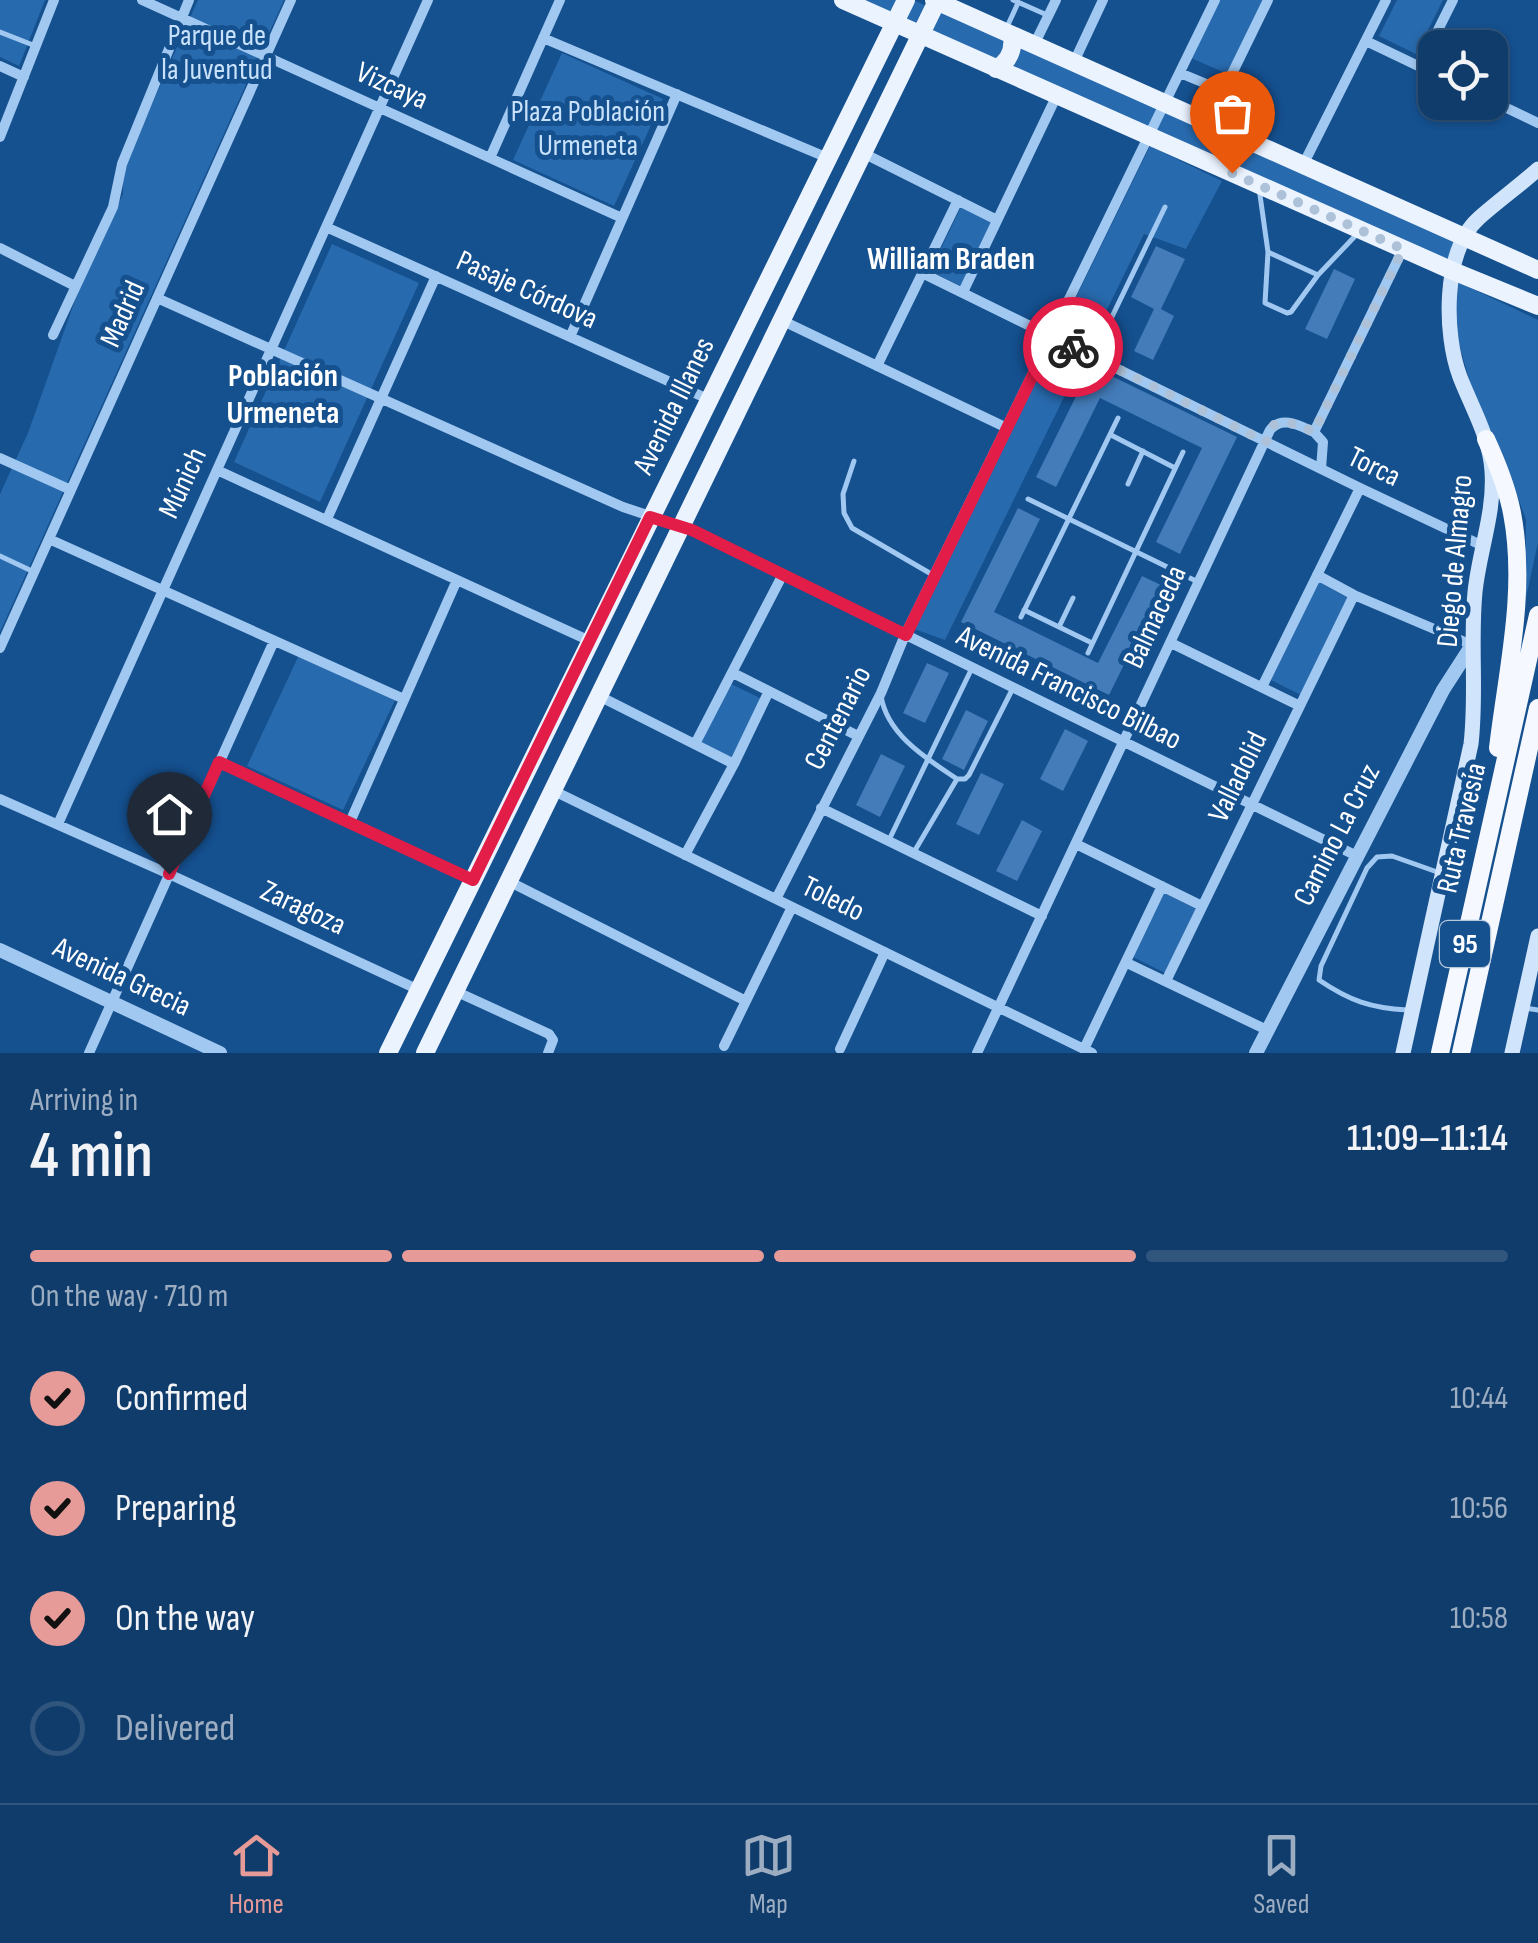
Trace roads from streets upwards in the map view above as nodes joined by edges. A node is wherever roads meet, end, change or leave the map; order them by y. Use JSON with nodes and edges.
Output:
{"nodes":[{"id":1,"x":54,"y":0,"type":"edge"},
{"id":2,"x":142,"y":0,"type":"edge"},
{"id":3,"x":189,"y":0,"type":"edge"},
{"id":4,"x":291,"y":0,"type":"edge"},
{"id":5,"x":428,"y":0,"type":"edge"},
{"id":6,"x":560,"y":0,"type":"edge"},
{"id":7,"x":843,"y":0,"type":"edge"},
{"id":8,"x":906,"y":0,"type":"edge"},
{"id":9,"x":936,"y":0,"type":"edge"},
{"id":10,"x":1056,"y":0,"type":"edge"},
{"id":11,"x":1103,"y":0,"type":"edge"},
{"id":12,"x":1216,"y":0,"type":"edge"},
{"id":13,"x":1268,"y":0,"type":"edge"},
{"id":14,"x":1386,"y":0,"type":"edge"},
{"id":15,"x":1453,"y":0,"type":"edge"},
{"id":16,"x":181,"y":18,"type":"junction"},
{"id":17,"x":894,"y":23,"type":"junction"},
{"id":18,"x":1438,"y":30,"type":"edge"},
{"id":19,"x":1008,"y":34,"type":"junction"},
{"id":20,"x":920,"y":35,"type":"junction"},
{"id":21,"x":543,"y":38,"type":"junction"},
{"id":22,"x":1366,"y":41,"type":"junction"},
{"id":23,"x":1034,"y":45,"type":"junction"},
{"id":24,"x":266,"y":56,"type":"junction"},
{"id":25,"x":1074,"y":62,"type":"junction"},
{"id":26,"x":1418,"y":65,"type":"edge"},
{"id":27,"x":0,"y":66,"type":"edge"},
{"id":28,"x":996,"y":69,"type":"junction"},
{"id":29,"x":1180,"y":72,"type":"junction"},
{"id":30,"x":24,"y":77,"type":"junction"},
{"id":31,"x":677,"y":94,"type":"junction"},
{"id":32,"x":1057,"y":96,"type":"junction"},
{"id":33,"x":1166,"y":104,"type":"junction"},
{"id":34,"x":379,"y":108,"type":"junction"},
{"id":35,"x":1508,"y":109,"type":"edge"},
{"id":36,"x":1538,"y":123,"type":"edge"},
{"id":37,"x":0,"y":136,"type":"edge"},
{"id":38,"x":1149,"y":136,"type":"junction"},
{"id":39,"x":863,"y":153,"type":"junction"},
{"id":40,"x":490,"y":158,"type":"junction"},
{"id":41,"x":828,"y":158,"type":"junction"},
{"id":42,"x":1302,"y":165,"type":"junction"},
{"id":43,"x":1538,"y":169,"type":"edge"},
{"id":44,"x":958,"y":200,"type":"junction"},
{"id":45,"x":622,"y":218,"type":"junction"},
{"id":46,"x":996,"y":220,"type":"junction"},
{"id":47,"x":326,"y":227,"type":"junction"},
{"id":48,"x":1465,"y":238,"type":"junction"},
{"id":49,"x":0,"y":248,"type":"edge"},
{"id":50,"x":1403,"y":249,"type":"junction"},
{"id":51,"x":1538,"y":270,"type":"edge"},
{"id":52,"x":1453,"y":272,"type":"junction"},
{"id":53,"x":922,"y":273,"type":"junction"},
{"id":54,"x":436,"y":276,"type":"junction"},
{"id":55,"x":75,"y":286,"type":"junction"},
{"id":56,"x":962,"y":292,"type":"junction"},
{"id":57,"x":157,"y":298,"type":"junction"},
{"id":58,"x":1538,"y":306,"type":"edge"},
{"id":59,"x":782,"y":320,"type":"junction"},
{"id":60,"x":53,"y":335,"type":"dead end"},
{"id":61,"x":1052,"y":336,"type":"junction"},
{"id":62,"x":570,"y":337,"type":"junction"},
{"id":63,"x":271,"y":349,"type":"junction"},
{"id":64,"x":876,"y":366,"type":"junction"},
{"id":65,"x":381,"y":398,"type":"junction"},
{"id":66,"x":708,"y":400,"type":"junction"},
{"id":67,"x":1007,"y":428,"type":"junction"},
{"id":68,"x":1314,"y":432,"type":"junction"},
{"id":69,"x":1486,"y":440,"type":"junction"},
{"id":70,"x":1266,"y":442,"type":"junction"},
{"id":71,"x":0,"y":458,"type":"edge"},
{"id":72,"x":1321,"y":469,"type":"junction"},
{"id":73,"x":217,"y":470,"type":"junction"},
{"id":74,"x":1360,"y":488,"type":"junction"},
{"id":75,"x":71,"y":490,"type":"junction"},
{"id":76,"x":650,"y":517,"type":"junction"},
{"id":77,"x":326,"y":519,"type":"junction"},
{"id":78,"x":681,"y":526,"type":"junction"},
{"id":79,"x":48,"y":539,"type":"junction"},
{"id":80,"x":1482,"y":546,"type":"junction"},
{"id":81,"x":783,"y":574,"type":"junction"},
{"id":82,"x":1316,"y":575,"type":"junction"},
{"id":83,"x":457,"y":580,"type":"junction"},
{"id":84,"x":162,"y":590,"type":"junction"},
{"id":85,"x":1354,"y":595,"type":"junction"},
{"id":86,"x":1538,"y":615,"type":"edge"},
{"id":87,"x":906,"y":635,"type":"junction"},
{"id":88,"x":274,"y":641,"type":"junction"},
{"id":89,"x":590,"y":641,"type":"junction"},
{"id":90,"x":1171,"y":643,"type":"junction"},
{"id":91,"x":1472,"y":646,"type":"junction"},
{"id":92,"x":0,"y":648,"type":"edge"},
{"id":93,"x":733,"y":673,"type":"junction"},
{"id":94,"x":1262,"y":687,"type":"junction"},
{"id":95,"x":769,"y":691,"type":"junction"},
{"id":96,"x":599,"y":696,"type":"junction"},
{"id":97,"x":404,"y":699,"type":"junction"},
{"id":98,"x":1300,"y":706,"type":"junction"},
{"id":99,"x":1538,"y":708,"type":"edge"},
{"id":100,"x":858,"y":736,"type":"junction"},
{"id":101,"x":1124,"y":742,"type":"junction"},
{"id":102,"x":695,"y":744,"type":"junction"},
{"id":103,"x":1538,"y":757,"type":"edge"},
{"id":104,"x":219,"y":762,"type":"junction"},
{"id":105,"x":734,"y":764,"type":"junction"},
{"id":106,"x":552,"y":790,"type":"junction"},
{"id":107,"x":0,"y":799,"type":"edge"},
{"id":108,"x":1252,"y":804,"type":"junction"},
{"id":109,"x":821,"y":808,"type":"junction"},
{"id":110,"x":350,"y":822,"type":"junction"},
{"id":111,"x":58,"y":824,"type":"junction"},
{"id":112,"x":1489,"y":836,"type":"junction"},
{"id":113,"x":1076,"y":844,"type":"junction"},
{"id":114,"x":1506,"y":854,"type":"junction"},
{"id":115,"x":685,"y":855,"type":"junction"},
{"id":116,"x":1357,"y":856,"type":"junction"},
{"id":117,"x":169,"y":874,"type":"junction"},
{"id":118,"x":473,"y":880,"type":"junction"},
{"id":119,"x":508,"y":881,"type":"junction"},
{"id":120,"x":1162,"y":886,"type":"junction"},
{"id":121,"x":776,"y":899,"type":"junction"},
{"id":122,"x":1202,"y":906,"type":"junction"},
{"id":123,"x":792,"y":907,"type":"junction"},
{"id":124,"x":1042,"y":916,"type":"junction"},
{"id":125,"x":1538,"y":936,"type":"edge"},
{"id":126,"x":1,"y":952,"type":"edge"},
{"id":127,"x":884,"y":952,"type":"junction"},
{"id":128,"x":1127,"y":963,"type":"junction"},
{"id":129,"x":1166,"y":981,"type":"junction"},
{"id":130,"x":420,"y":990,"type":"junction"},
{"id":131,"x":451,"y":999,"type":"junction"},
{"id":132,"x":746,"y":1001,"type":"junction"},
{"id":133,"x":111,"y":1004,"type":"junction"},
{"id":134,"x":998,"y":1008,"type":"junction"},
{"id":135,"x":1530,"y":1008,"type":"edge"},
{"id":136,"x":1267,"y":1030,"type":"junction"},
{"id":137,"x":724,"y":1046,"type":"dead end"},
{"id":138,"x":840,"y":1048,"type":"dead end"},
{"id":139,"x":392,"y":1050,"type":"edge"},
{"id":140,"x":1088,"y":1051,"type":"edge"},
{"id":141,"x":89,"y":1053,"type":"edge"},
{"id":142,"x":220,"y":1053,"type":"edge"},
{"id":143,"x":425,"y":1053,"type":"edge"},
{"id":144,"x":548,"y":1053,"type":"edge"},
{"id":145,"x":977,"y":1053,"type":"edge"},
{"id":146,"x":1256,"y":1053,"type":"edge"},
{"id":147,"x":1404,"y":1053,"type":"edge"},
{"id":148,"x":1440,"y":1053,"type":"edge"},
{"id":149,"x":1461,"y":1053,"type":"edge"},
{"id":150,"x":1512,"y":1053,"type":"edge"}],
"edges":[{"from":1,"to":30,"type":"street"},
{"from":2,"to":16,"type":"street","name":"Vizcaya"},
{"from":3,"to":16,"type":"street"},
{"from":4,"to":24,"type":"street","name":"Madrid"},
{"from":5,"to":34,"type":"street","name":"Múnich"},
{"from":6,"to":21,"type":"street"},
{"from":7,"to":17,"type":"main road"},
{"from":8,"to":17,"type":"main road","name":"Avenida Illanes"},
{"from":9,"to":19,"type":"main road"},
{"from":9,"to":20,"type":"main road","name":"Avenida Illanes"},
{"from":10,"to":23,"type":"street"},
{"from":11,"to":25,"type":"street"},
{"from":12,"to":29,"type":"street","name":"Centenario"},
{"from":13,"to":29,"type":"street"},
{"from":14,"to":22,"type":"street"},
{"from":15,"to":18,"type":"street"},
{"from":16,"to":24,"type":"street","name":"Vizcaya"},
{"from":16,"to":55,"type":"street"},
{"from":17,"to":20,"type":"main road"},
{"from":17,"to":41,"type":"main road","name":"Avenida Illanes"},
{"from":19,"to":23,"type":"main road"},
{"from":19,"to":28,"type":"main road"},
{"from":20,"to":28,"type":"main road"},
{"from":20,"to":39,"type":"main road","name":"Avenida Illanes"},
{"from":21,"to":31,"type":"street"},
{"from":21,"to":40,"type":"street"},
{"from":22,"to":26,"type":"street"},
{"from":22,"to":42,"type":"street"},
{"from":23,"to":25,"type":"main road"},
{"from":24,"to":34,"type":"street","name":"Vizcaya"},
{"from":24,"to":57,"type":"street","name":"Madrid"},
{"from":25,"to":33,"type":"main road"},
{"from":27,"to":30,"type":"street"},
{"from":28,"to":32,"type":"main road"},
{"from":29,"to":33,"type":"street","name":"Centenario"},
{"from":30,"to":37,"type":"street"},
{"from":31,"to":41,"type":"street"},
{"from":31,"to":45,"type":"street"},
{"from":32,"to":38,"type":"main road"},
{"from":32,"to":46,"type":"street"},
{"from":33,"to":38,"type":"street","name":"Centenario"},
{"from":33,"to":42,"type":"main road"},
{"from":34,"to":40,"type":"street","name":"Vizcaya"},
{"from":34,"to":47,"type":"street","name":"Múnich"},
{"from":35,"to":36,"type":"street"},
{"from":38,"to":50,"type":"main road"},
{"from":38,"to":61,"type":"street","name":"Centenario"},
{"from":39,"to":44,"type":"street"},
{"from":39,"to":59,"type":"main road","name":"Avenida Illanes"},
{"from":40,"to":45,"type":"street","name":"Vizcaya"},
{"from":41,"to":66,"type":"main road","name":"Avenida Illanes"},
{"from":42,"to":48,"type":"main road"},
{"from":43,"to":48,"type":"main road","name":"Diego de Almagro"},
{"from":44,"to":46,"type":"street"},
{"from":44,"to":53,"type":"street"},
{"from":45,"to":62,"type":"street"},
{"from":46,"to":56,"type":"street"},
{"from":47,"to":54,"type":"street","name":"Pasaje Córdova"},
{"from":47,"to":63,"type":"street","name":"Múnich"},
{"from":48,"to":51,"type":"main road"},
{"from":48,"to":52,"type":"main road","name":"Diego de Almagro"},
{"from":49,"to":55,"type":"street"},
{"from":50,"to":52,"type":"main road"},
{"from":50,"to":68,"type":"street"},
{"from":52,"to":58,"type":"main road"},
{"from":52,"to":69,"type":"main road","name":"Diego de Almagro"},
{"from":53,"to":56,"type":"street","name":"Torca"},
{"from":53,"to":64,"type":"street"},
{"from":54,"to":62,"type":"street","name":"Pasaje Córdova"},
{"from":54,"to":65,"type":"street"},
{"from":55,"to":60,"type":"street"},
{"from":56,"to":61,"type":"street","name":"Torca"},
{"from":57,"to":63,"type":"street","name":"Avenida Francisco Bilbao"},
{"from":57,"to":75,"type":"street","name":"Madrid"},
{"from":59,"to":64,"type":"street"},
{"from":59,"to":78,"type":"main road","name":"Avenida Illanes"},
{"from":61,"to":67,"type":"street","name":"Centenario"},
{"from":61,"to":70,"type":"street","name":"Torca"},
{"from":62,"to":66,"type":"street","name":"Pasaje Córdova"},
{"from":63,"to":65,"type":"street","name":"Avenida Francisco Bilbao"},
{"from":63,"to":73,"type":"street","name":"Múnich"},
{"from":64,"to":67,"type":"street"},
{"from":65,"to":76,"type":"street","name":"Avenida Francisco Bilbao"},
{"from":65,"to":77,"type":"street"},
{"from":66,"to":76,"type":"main road","name":"Avenida Illanes"},
{"from":67,"to":87,"type":"street","name":"Centenario"},
{"from":68,"to":70,"type":"street"},
{"from":68,"to":72,"type":"street"},
{"from":69,"to":80,"type":"main road","name":"Diego de Almagro"},
{"from":69,"to":112,"type":"highway"},
{"from":70,"to":72,"type":"street","name":"Torca"},
{"from":70,"to":90,"type":"street","name":"Balmaceda"},
{"from":71,"to":75,"type":"street"},
{"from":72,"to":74,"type":"street","name":"Torca"},
{"from":73,"to":77,"type":"street"},
{"from":73,"to":84,"type":"street","name":"Múnich"},
{"from":74,"to":80,"type":"street","name":"Torca"},
{"from":74,"to":82,"type":"street","name":"Valladolid"},
{"from":75,"to":79,"type":"street","name":"Madrid"},
{"from":76,"to":78,"type":"street","name":"Avenida Francisco Bilbao"},
{"from":76,"to":89,"type":"main road","name":"Avenida Illanes"},
{"from":77,"to":83,"type":"street"},
{"from":78,"to":81,"type":"street","name":"Avenida Francisco Bilbao"},
{"from":78,"to":96,"type":"main road","name":"Avenida Illanes"},
{"from":79,"to":84,"type":"street"},
{"from":79,"to":92,"type":"street","name":"Madrid"},
{"from":80,"to":91,"type":"main road","name":"Diego de Almagro"},
{"from":81,"to":87,"type":"street","name":"Avenida Francisco Bilbao"},
{"from":81,"to":93,"type":"street"},
{"from":82,"to":85,"type":"street"},
{"from":82,"to":94,"type":"street","name":"Valladolid"},
{"from":83,"to":89,"type":"street"},
{"from":83,"to":97,"type":"street"},
{"from":84,"to":88,"type":"street"},
{"from":84,"to":111,"type":"street","name":"Múnich"},
{"from":85,"to":91,"type":"street"},
{"from":85,"to":98,"type":"street","name":"Valladolid"},
{"from":86,"to":112,"type":"highway","name":"Ruta Travesía","number":"95"},
{"from":87,"to":100,"type":"street","name":"Centenario"},
{"from":87,"to":101,"type":"street","name":"Avenida Francisco Bilbao"},
{"from":88,"to":97,"type":"street"},
{"from":88,"to":104,"type":"street"},
{"from":89,"to":118,"type":"main road","name":"Avenida Illanes"},
{"from":90,"to":94,"type":"street"},
{"from":90,"to":101,"type":"street","name":"Balmaceda"},
{"from":91,"to":116,"type":"street","name":"Camino La Cruz"},
{"from":91,"to":147,"type":"main road","name":"Diego de Almagro"},
{"from":93,"to":95,"type":"street"},
{"from":93,"to":102,"type":"street"},
{"from":94,"to":98,"type":"street"},
{"from":95,"to":100,"type":"street"},
{"from":95,"to":105,"type":"street"},
{"from":96,"to":102,"type":"street"},
{"from":96,"to":106,"type":"main road","name":"Avenida Illanes"},
{"from":97,"to":110,"type":"street"},
{"from":98,"to":108,"type":"street","name":"Valladolid"},
{"from":99,"to":114,"type":"highway","name":"Ruta Travesía","number":"95"},
{"from":100,"to":109,"type":"street","name":"Centenario"},
{"from":101,"to":108,"type":"street","name":"Avenida Francisco Bilbao"},
{"from":101,"to":113,"type":"street","name":"Balmaceda"},
{"from":102,"to":105,"type":"street"},
{"from":103,"to":114,"type":"highway"},
{"from":104,"to":110,"type":"street"},
{"from":104,"to":117,"type":"street"},
{"from":105,"to":115,"type":"street"},
{"from":106,"to":115,"type":"street","name":"Toledo"},
{"from":106,"to":119,"type":"main road","name":"Avenida Illanes"},
{"from":107,"to":111,"type":"street","name":"Zaragoza"},
{"from":108,"to":116,"type":"street","name":"Avenida Francisco Bilbao"},
{"from":108,"to":122,"type":"street","name":"Valladolid"},
{"from":109,"to":121,"type":"street","name":"Centenario"},
{"from":109,"to":124,"type":"street"},
{"from":110,"to":118,"type":"street"},
{"from":111,"to":117,"type":"street","name":"Zaragoza"},
{"from":112,"to":148,"type":"highway","name":"Ruta Travesía","number":"95"},
{"from":113,"to":120,"type":"street"},
{"from":113,"to":124,"type":"street","name":"Balmaceda"},
{"from":114,"to":149,"type":"highway","name":"Ruta Travesía","number":"95"},
{"from":115,"to":121,"type":"street","name":"Toledo"},
{"from":116,"to":136,"type":"street","name":"Camino La Cruz"},
{"from":117,"to":130,"type":"street","name":"Zaragoza"},
{"from":117,"to":133,"type":"street"},
{"from":118,"to":130,"type":"main road","name":"Avenida Illanes"},
{"from":119,"to":131,"type":"main road","name":"Avenida Illanes"},
{"from":119,"to":132,"type":"street"},
{"from":120,"to":122,"type":"street"},
{"from":120,"to":128,"type":"street"},
{"from":121,"to":123,"type":"street","name":"Toledo"},
{"from":122,"to":129,"type":"street","name":"Valladolid"},
{"from":123,"to":127,"type":"street","name":"Toledo"},
{"from":123,"to":132,"type":"street"},
{"from":124,"to":134,"type":"street","name":"Balmaceda"},
{"from":125,"to":135,"type":"main road"},
{"from":126,"to":133,"type":"street","name":"Avenida Grecia"},
{"from":127,"to":134,"type":"street","name":"Toledo"},
{"from":127,"to":138,"type":"street"},
{"from":128,"to":129,"type":"street"},
{"from":128,"to":140,"type":"street"},
{"from":129,"to":136,"type":"street"},
{"from":130,"to":131,"type":"main road"},
{"from":130,"to":139,"type":"main road","name":"Avenida Illanes"},
{"from":131,"to":143,"type":"main road","name":"Avenida Illanes"},
{"from":131,"to":144,"type":"street"},
{"from":132,"to":137,"type":"street"},
{"from":133,"to":141,"type":"street"},
{"from":133,"to":142,"type":"street","name":"Avenida Grecia"},
{"from":134,"to":140,"type":"street","name":"Toledo"},
{"from":134,"to":145,"type":"street","name":"Balmaceda"},
{"from":135,"to":150,"type":"main road"},
{"from":136,"to":146,"type":"street","name":"Camino La Cruz"}]}
